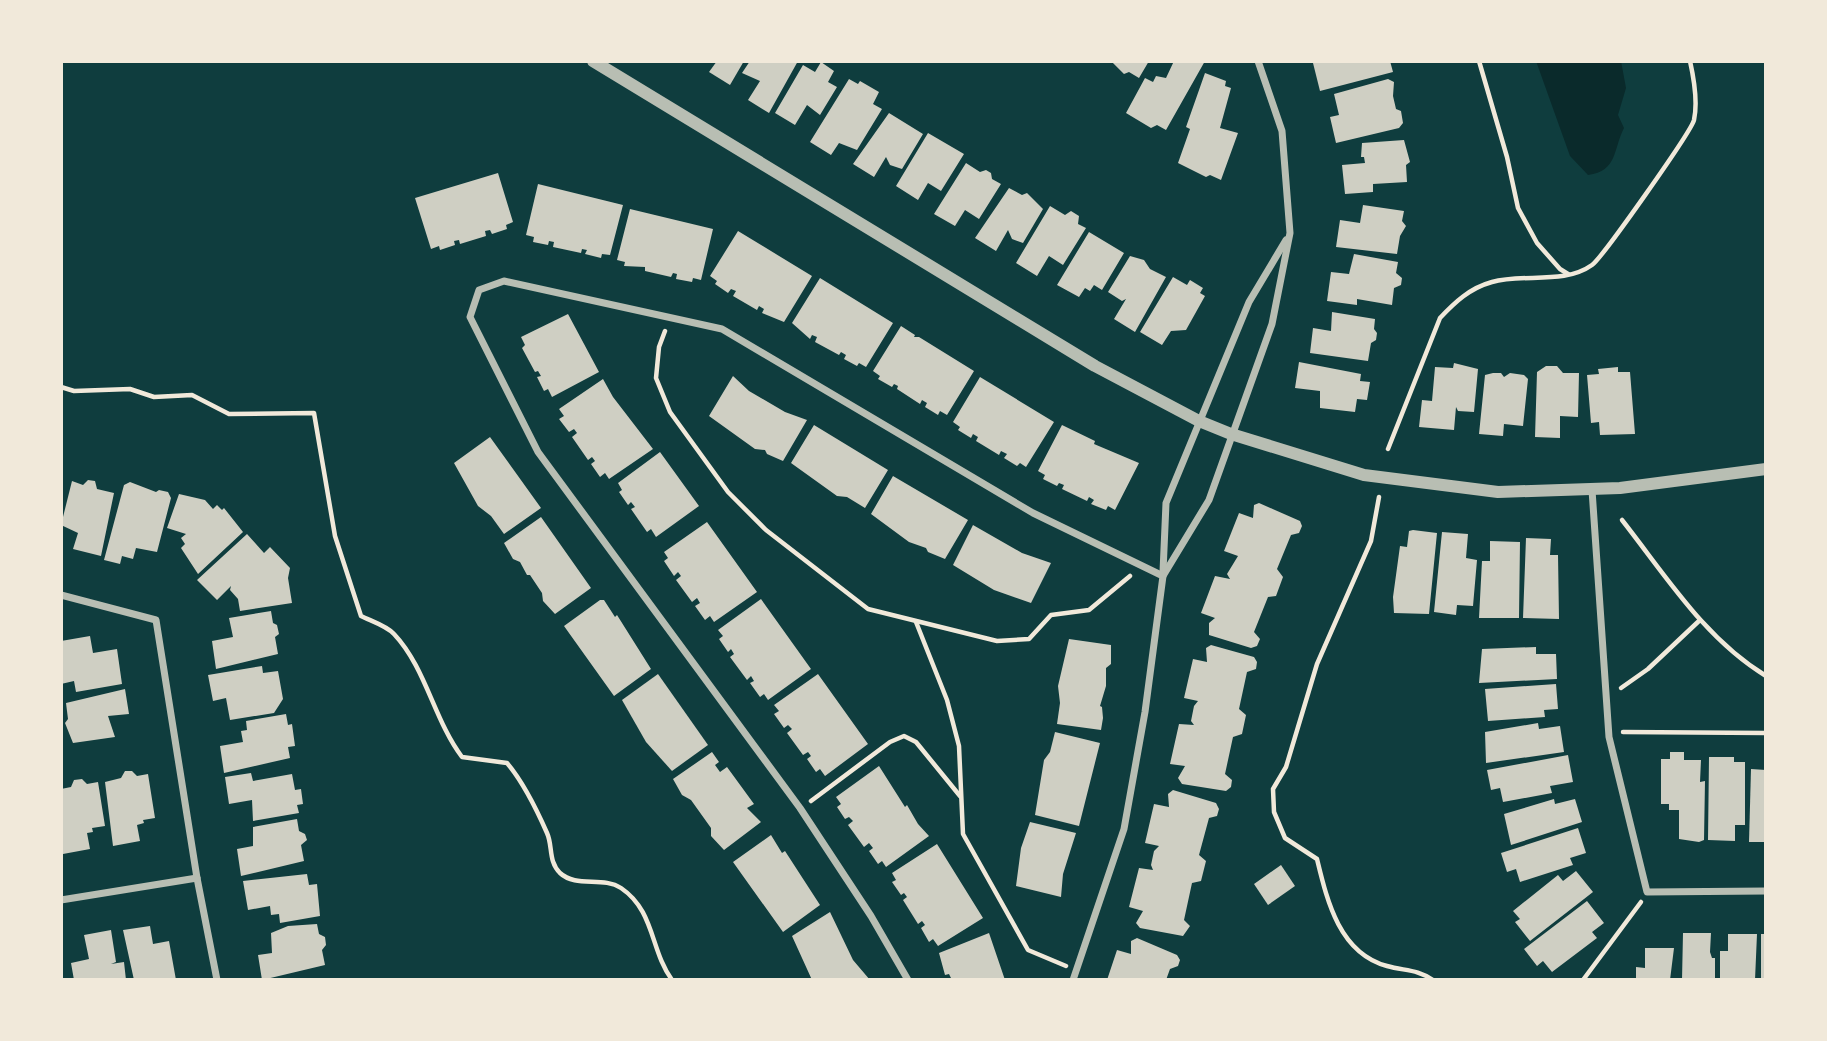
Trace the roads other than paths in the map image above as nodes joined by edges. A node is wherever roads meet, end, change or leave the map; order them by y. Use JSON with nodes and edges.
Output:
{"nodes":[{"id":1,"x":593,"y":61,"type":"edge"},
{"id":2,"x":1258,"y":61,"type":"edge"},
{"id":3,"x":1290,"y":233,"type":"junction"},
{"id":4,"x":1199,"y":421,"type":"junction"},
{"id":5,"x":1231,"y":434,"type":"junction"},
{"id":6,"x":1766,"y":469,"type":"edge"},
{"id":7,"x":1592,"y":490,"type":"junction"},
{"id":8,"x":1163,"y":576,"type":"junction"},
{"id":9,"x":61,"y":595,"type":"edge"},
{"id":10,"x":197,"y":878,"type":"junction"},
{"id":11,"x":1766,"y":891,"type":"edge"},
{"id":12,"x":61,"y":900,"type":"edge"},
{"id":13,"x":217,"y":980,"type":"edge"},
{"id":14,"x":908,"y":980,"type":"edge"},
{"id":15,"x":1073,"y":980,"type":"edge"}],
"edges":[{"from":1,"to":4,"type":"street"},
{"from":2,"to":3,"type":"street"},
{"from":3,"to":4,"type":"street"},
{"from":3,"to":5,"type":"street"},
{"from":4,"to":5,"type":"street"},
{"from":4,"to":8,"type":"street"},
{"from":5,"to":7,"type":"street"},
{"from":5,"to":8,"type":"street"},
{"from":6,"to":7,"type":"street"},
{"from":7,"to":11,"type":"street"},
{"from":8,"to":14,"type":"street"},
{"from":8,"to":15,"type":"street"},
{"from":9,"to":10,"type":"street"},
{"from":10,"to":12,"type":"street"},
{"from":10,"to":13,"type":"street"}]}
